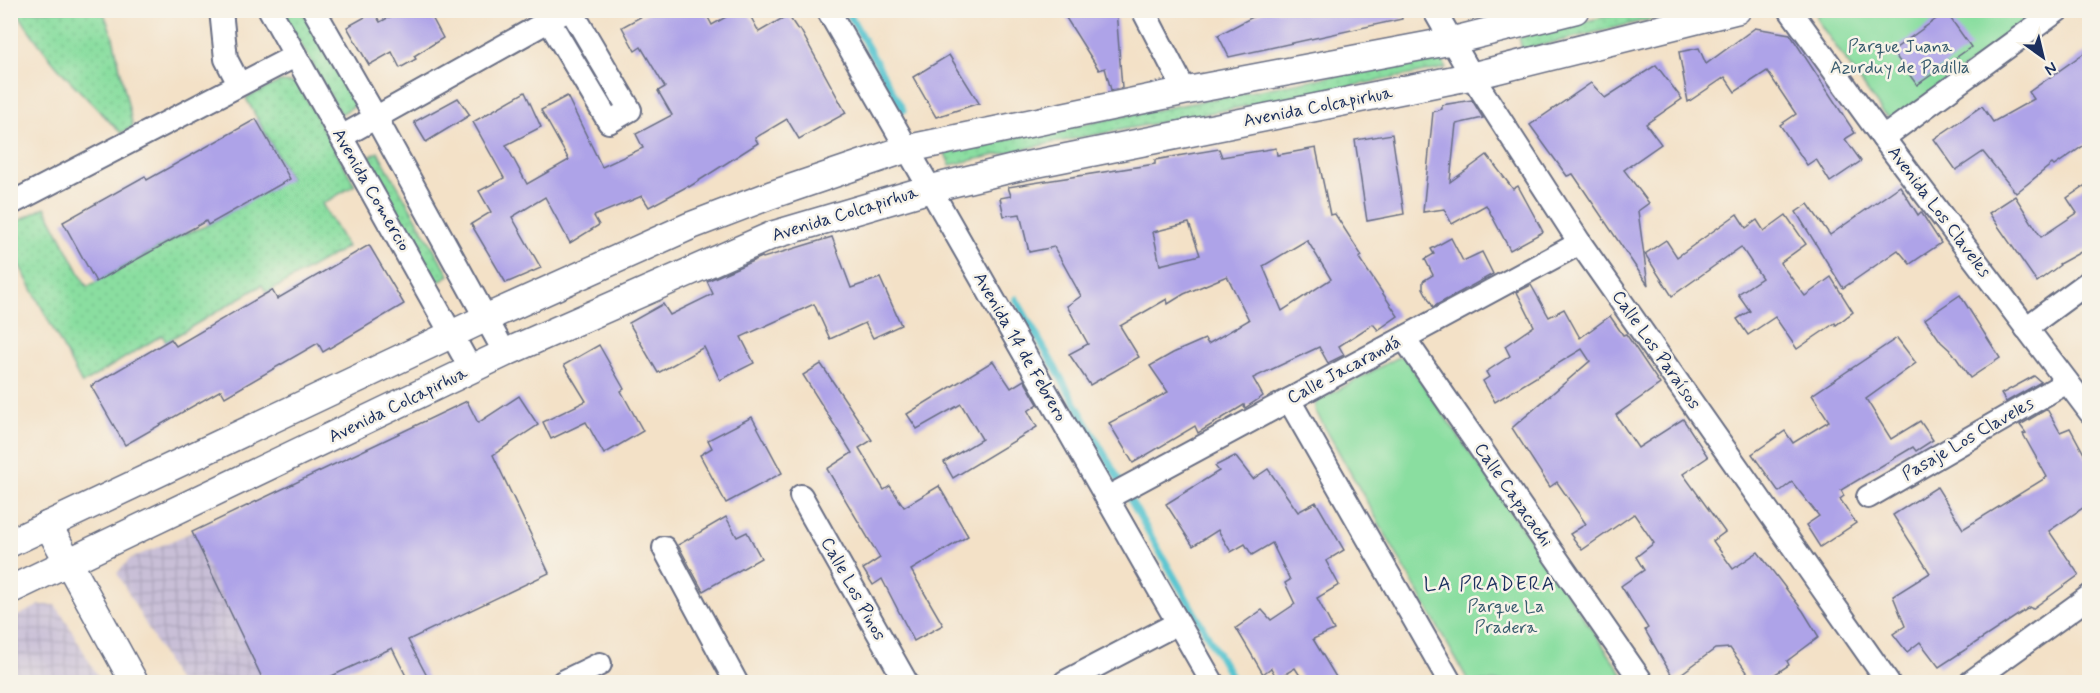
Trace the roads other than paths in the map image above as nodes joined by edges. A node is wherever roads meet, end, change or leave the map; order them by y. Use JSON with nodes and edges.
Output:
{"nodes":[{"id":1,"x":221,"y":10,"type":"edge"},
{"id":2,"x":270,"y":10,"type":"edge"},
{"id":3,"x":314,"y":10,"type":"edge"},
{"id":4,"x":828,"y":10,"type":"edge"},
{"id":5,"x":1143,"y":10,"type":"edge"},
{"id":6,"x":1434,"y":10,"type":"edge"},
{"id":7,"x":1575,"y":10,"type":"edge"},
{"id":8,"x":1737,"y":10,"type":"edge"},
{"id":9,"x":1790,"y":10,"type":"edge"},
{"id":10,"x":2058,"y":10,"type":"edge"},
{"id":11,"x":562,"y":14,"type":"edge"},
{"id":12,"x":1451,"y":41,"type":"junction"},
{"id":13,"x":295,"y":56,"type":"junction"},
{"id":14,"x":1472,"y":76,"type":"junction"},
{"id":15,"x":238,"y":84,"type":"junction"},
{"id":16,"x":1185,"y":91,"type":"junction"},
{"id":17,"x":376,"y":118,"type":"junction"},
{"id":18,"x":341,"y":137,"type":"junction"},
{"id":19,"x":1882,"y":138,"type":"junction"},
{"id":20,"x":906,"y":149,"type":"junction"},
{"id":21,"x":929,"y":189,"type":"junction"},
{"id":22,"x":10,"y":204,"type":"edge"},
{"id":23,"x":1580,"y":243,"type":"junction"},
{"id":24,"x":2090,"y":281,"type":"edge"},
{"id":25,"x":486,"y":318,"type":"junction"},
{"id":26,"x":2026,"y":328,"type":"junction"},
{"id":27,"x":453,"y":334,"type":"junction"},
{"id":28,"x":1404,"y":338,"type":"junction"},
{"id":29,"x":505,"y":353,"type":"junction"},
{"id":30,"x":471,"y":369,"type":"junction"},
{"id":31,"x":2067,"y":382,"type":"junction"},
{"id":32,"x":1289,"y":400,"type":"junction"},
{"id":33,"x":2090,"y":412,"type":"edge"},
{"id":34,"x":801,"y":496,"type":"dead end"},
{"id":35,"x":1869,"y":497,"type":"dead end"},
{"id":36,"x":1107,"y":498,"type":"junction"},
{"id":37,"x":48,"y":525,"type":"junction"},
{"id":38,"x":10,"y":543,"type":"edge"},
{"id":39,"x":664,"y":548,"type":"dead end"},
{"id":40,"x":68,"y":563,"type":"junction"},
{"id":41,"x":10,"y":590,"type":"edge"},
{"id":42,"x":2090,"y":596,"type":"edge"},
{"id":43,"x":1178,"y":623,"type":"junction"},
{"id":44,"x":600,"y":664,"type":"dead end"},
{"id":45,"x":134,"y":682,"type":"edge"},
{"id":46,"x":563,"y":682,"type":"edge"},
{"id":47,"x":736,"y":682,"type":"edge"},
{"id":48,"x":906,"y":682,"type":"edge"},
{"id":49,"x":1065,"y":682,"type":"edge"},
{"id":50,"x":1212,"y":682,"type":"edge"},
{"id":51,"x":1450,"y":682,"type":"edge"},
{"id":52,"x":1642,"y":682,"type":"edge"},
{"id":53,"x":1888,"y":682,"type":"edge"},
{"id":54,"x":1971,"y":682,"type":"edge"}],
"edges":[{"from":1,"to":15,"type":"street"},
{"from":2,"to":13,"type":"street","name":"Avenida Comercio"},
{"from":3,"to":17,"type":"street","name":"Avenida Comercio"},
{"from":4,"to":20,"type":"street","name":"Avenida 14 de Febrero"},
{"from":5,"to":16,"type":"street"},
{"from":6,"to":12,"type":"street","name":"Calle Los Paraísos"},
{"from":7,"to":12,"type":"main road"},
{"from":8,"to":14,"type":"main road","name":"Avenida Colcapirhua"},
{"from":9,"to":19,"type":"street","name":"Avenida Los Claveles"},
{"from":10,"to":19,"type":"street"},
{"from":11,"to":17,"type":"street"},
{"from":12,"to":14,"type":"street","name":"Calle Los Paraísos"},
{"from":12,"to":16,"type":"main road"},
{"from":13,"to":15,"type":"street"},
{"from":13,"to":18,"type":"street","name":"Avenida Comercio"},
{"from":14,"to":21,"type":"main road","name":"Avenida Colcapirhua"},
{"from":14,"to":23,"type":"street","name":"Calle Los Paraísos"},
{"from":15,"to":22,"type":"street"},
{"from":16,"to":20,"type":"main road"},
{"from":17,"to":18,"type":"street"},
{"from":17,"to":25,"type":"street","name":"Avenida Comercio"},
{"from":18,"to":27,"type":"street","name":"Avenida Comercio"},
{"from":19,"to":26,"type":"street","name":"Avenida Los Claveles"},
{"from":20,"to":21,"type":"street","name":"Avenida 14 de Febrero"},
{"from":20,"to":25,"type":"main road"},
{"from":21,"to":29,"type":"main road","name":"Avenida Colcapirhua"},
{"from":21,"to":36,"type":"street","name":"Avenida 14 de Febrero"},
{"from":23,"to":28,"type":"street","name":"Calle Jacarandá"},
{"from":23,"to":53,"type":"street","name":"Calle Los Paraísos"},
{"from":24,"to":26,"type":"street"},
{"from":25,"to":27,"type":"main road"},
{"from":25,"to":29,"type":"street","name":"Avenida Comercio"},
{"from":26,"to":31,"type":"street","name":"Avenida Los Claveles"},
{"from":27,"to":30,"type":"street","name":"Avenida Comercio"},
{"from":27,"to":37,"type":"main road"},
{"from":28,"to":32,"type":"street","name":"Calle Jacarandá"},
{"from":28,"to":52,"type":"street","name":"Calle Capacachi"},
{"from":29,"to":30,"type":"main road","name":"Avenida Colcapirhua"},
{"from":30,"to":40,"type":"main road","name":"Avenida Colcapirhua"},
{"from":31,"to":33,"type":"street","name":"Avenida Los Claveles"},
{"from":31,"to":35,"type":"street","name":"Pasaje Los Claveles"},
{"from":32,"to":36,"type":"street","name":"Calle Jacarandá"},
{"from":32,"to":51,"type":"street"},
{"from":34,"to":48,"type":"street","name":"Calle Los Pinos"},
{"from":36,"to":43,"type":"street","name":"Avenida 14 de Febrero"},
{"from":37,"to":38,"type":"main road"},
{"from":37,"to":40,"type":"main road"},
{"from":39,"to":47,"type":"street"},
{"from":40,"to":41,"type":"main road","name":"Avenida Colcapirhua"},
{"from":40,"to":45,"type":"main road"},
{"from":42,"to":54,"type":"street"},
{"from":43,"to":49,"type":"street"},
{"from":43,"to":50,"type":"street","name":"Avenida 14 de Febrero"},
{"from":44,"to":46,"type":"street"}]}
